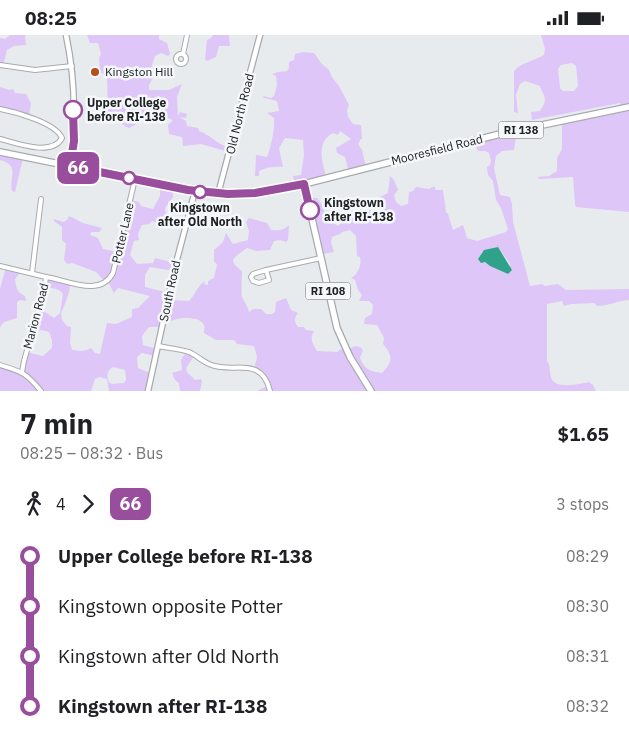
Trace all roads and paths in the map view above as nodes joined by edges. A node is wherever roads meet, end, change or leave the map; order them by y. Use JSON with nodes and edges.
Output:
{"nodes":[{"id":1,"x":66,"y":35,"type":"edge"},
{"id":2,"x":187,"y":35,"type":"edge"},
{"id":3,"x":260,"y":35,"type":"edge"},
{"id":4,"x":183,"y":54,"type":"dead end"},
{"id":5,"x":0,"y":65,"type":"edge"},
{"id":6,"x":72,"y":66,"type":"junction"},
{"id":7,"x":629,"y":107,"type":"edge"},
{"id":8,"x":0,"y":109,"type":"edge"},
{"id":9,"x":74,"y":135,"type":"junction"},
{"id":10,"x":62,"y":138,"type":"junction"},
{"id":11,"x":0,"y":139,"type":"edge"},
{"id":12,"x":0,"y":152,"type":"edge"},
{"id":13,"x":70,"y":166,"type":"junction"},
{"id":14,"x":135,"y":179,"type":"junction"},
{"id":15,"x":304,"y":184,"type":"junction"},
{"id":16,"x":195,"y":191,"type":"junction"},
{"id":17,"x":218,"y":194,"type":"junction"},
{"id":18,"x":41,"y":199,"type":"dead end"},
{"id":19,"x":321,"y":258,"type":"junction"},
{"id":20,"x":0,"y":266,"type":"edge"},
{"id":21,"x":266,"y":270,"type":"junction"},
{"id":22,"x":32,"y":273,"type":"junction"},
{"id":23,"x":46,"y":277,"type":"junction"},
{"id":24,"x":158,"y":346,"type":"junction"},
{"id":25,"x":0,"y":365,"type":"edge"},
{"id":26,"x":22,"y":372,"type":"junction"},
{"id":27,"x":41,"y":391,"type":"edge"},
{"id":28,"x":148,"y":391,"type":"edge"},
{"id":29,"x":270,"y":391,"type":"edge"},
{"id":30,"x":371,"y":391,"type":"edge"}],
"edges":[{"from":1,"to":6,"type":"street"},
{"from":2,"to":4,"type":"street"},
{"from":3,"to":17,"type":"street","name":"Old North Road"},
{"from":5,"to":6,"type":"street"},
{"from":6,"to":9,"type":"street"},
{"from":7,"to":15,"type":"main road","name":"Mooresfield Road","number":"RI 138"},
{"from":8,"to":10,"type":"street"},
{"from":9,"to":10,"type":"street"},
{"from":9,"to":13,"type":"street"},
{"from":10,"to":11,"type":"street"},
{"from":12,"to":13,"type":"main road","number":"RI 138"},
{"from":13,"to":14,"type":"main road","number":"RI 138"},
{"from":14,"to":16,"type":"main road","number":"RI 138"},
{"from":14,"to":23,"type":"street","name":"Potter Lane"},
{"from":15,"to":17,"type":"main road","number":"RI 138"},
{"from":15,"to":19,"type":"main road","number":"RI 108"},
{"from":16,"to":17,"type":"main road","number":"RI 138"},
{"from":16,"to":24,"type":"street","name":"South Road"},
{"from":18,"to":22,"type":"street"},
{"from":19,"to":21,"type":"street"},
{"from":19,"to":30,"type":"main road","number":"RI 108"},
{"from":20,"to":22,"type":"street","name":"Marion Road"},
{"from":21,"to":21,"type":"street"},
{"from":22,"to":23,"type":"street","name":"Marion Road"},
{"from":23,"to":26,"type":"street","name":"Marion Road"},
{"from":24,"to":28,"type":"street","name":"South Road"},
{"from":24,"to":29,"type":"street"},
{"from":25,"to":26,"type":"street"},
{"from":26,"to":27,"type":"street"}]}
